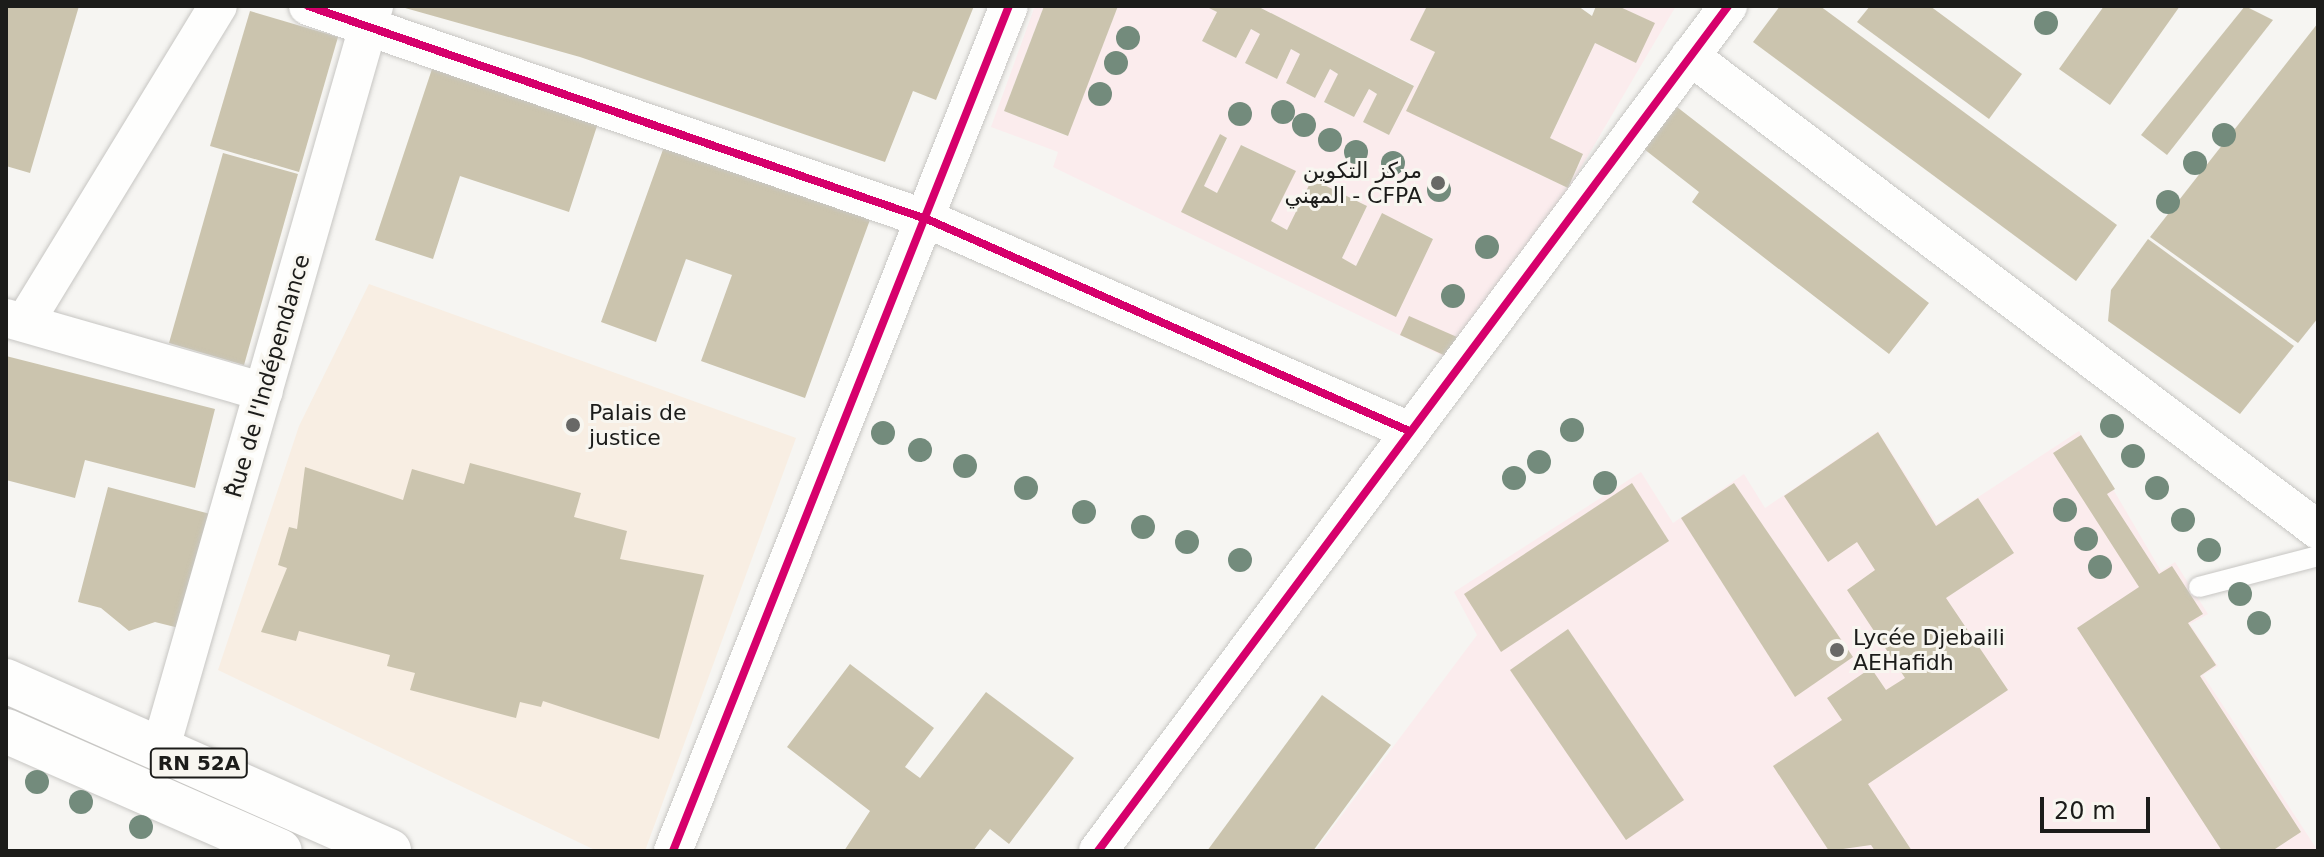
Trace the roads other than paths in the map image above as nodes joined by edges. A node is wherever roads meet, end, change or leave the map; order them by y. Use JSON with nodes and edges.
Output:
{"nodes":[{"id":1,"x":218,"y":6,"type":"edge"},
{"id":2,"x":308,"y":6,"type":"edge"},
{"id":3,"x":1009,"y":6,"type":"edge"},
{"id":4,"x":1728,"y":6,"type":"edge"},
{"id":5,"x":372,"y":14,"type":"edge"},
{"id":6,"x":1690,"y":56,"type":"junction"},
{"id":7,"x":929,"y":220,"type":"junction"},
{"id":8,"x":16,"y":320,"type":"edge"},
{"id":9,"x":264,"y":392,"type":"junction"},
{"id":10,"x":1407,"y":430,"type":"junction"},
{"id":11,"x":2318,"y":530,"type":"edge"},
{"id":12,"x":2318,"y":556,"type":"edge"},
{"id":13,"x":2199,"y":587,"type":"dead end"},
{"id":14,"x":6,"y":681,"type":"edge"},
{"id":15,"x":6,"y":731,"type":"edge"},
{"id":16,"x":161,"y":747,"type":"junction"},
{"id":17,"x":280,"y":851,"type":"edge"},
{"id":18,"x":389,"y":851,"type":"edge"},
{"id":19,"x":673,"y":851,"type":"edge"},
{"id":20,"x":1098,"y":851,"type":"edge"}],
"edges":[{"from":1,"to":8,"type":"street"},
{"from":2,"to":5,"type":"street"},
{"from":3,"to":7,"type":"street"},
{"from":4,"to":6,"type":"street"},
{"from":5,"to":7,"type":"street"},
{"from":5,"to":9,"type":"street","name":"ٌRue de l'Indépendance"},
{"from":6,"to":10,"type":"street"},
{"from":6,"to":11,"type":"street"},
{"from":7,"to":10,"type":"street"},
{"from":7,"to":19,"type":"street"},
{"from":8,"to":9,"type":"street"},
{"from":9,"to":16,"type":"street","name":"ٌRue de l'Indépendance"},
{"from":10,"to":20,"type":"street"},
{"from":12,"to":13,"type":"lane"},
{"from":14,"to":16,"type":"main road","number":"RN 52A"},
{"from":15,"to":17,"type":"main road","number":"RN 52A"},
{"from":16,"to":18,"type":"main road","number":"RN 52A"}]}
